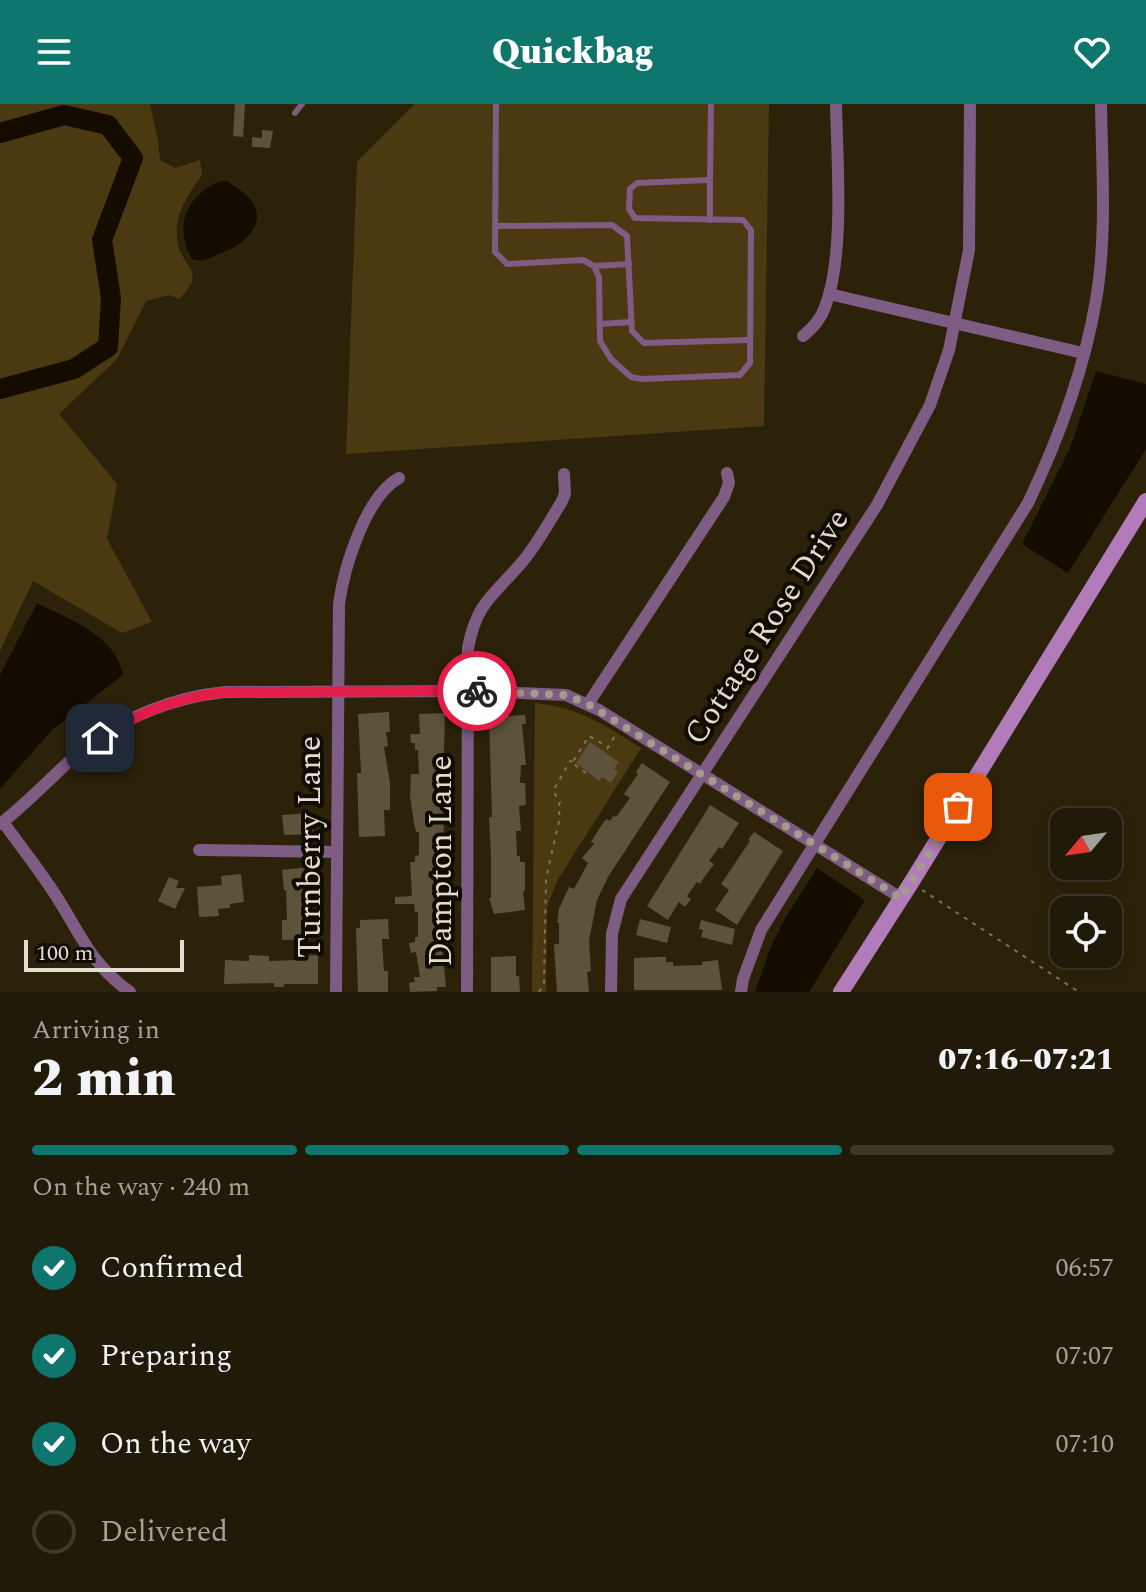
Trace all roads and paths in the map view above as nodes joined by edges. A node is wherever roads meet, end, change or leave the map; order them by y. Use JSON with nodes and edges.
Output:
{"nodes":[{"id":1,"x":302,"y":104,"type":"edge"},
{"id":2,"x":496,"y":104,"type":"edge"},
{"id":3,"x":711,"y":104,"type":"edge"},
{"id":4,"x":836,"y":104,"type":"edge"},
{"id":5,"x":970,"y":104,"type":"edge"},
{"id":6,"x":1101,"y":104,"type":"edge"},
{"id":7,"x":295,"y":113,"type":"dead end"},
{"id":8,"x":710,"y":180,"type":"junction"},
{"id":9,"x":632,"y":216,"type":"junction"},
{"id":10,"x":710,"y":220,"type":"junction"},
{"id":11,"x":495,"y":226,"type":"junction"},
{"id":12,"x":619,"y":231,"type":"junction"},
{"id":13,"x":629,"y":264,"type":"junction"},
{"id":14,"x":594,"y":266,"type":"junction"},
{"id":15,"x":829,"y":294,"type":"junction"},
{"id":16,"x":631,"y":322,"type":"junction"},
{"id":17,"x":956,"y":322,"type":"junction"},
{"id":18,"x":600,"y":324,"type":"junction"},
{"id":19,"x":803,"y":336,"type":"dead end"},
{"id":20,"x":750,"y":340,"type":"junction"},
{"id":21,"x":1083,"y":353,"type":"junction"},
{"id":22,"x":727,"y":473,"type":"dead end"},
{"id":23,"x":564,"y":474,"type":"dead end"},
{"id":24,"x":399,"y":478,"type":"dead end"},
{"id":25,"x":1146,"y":501,"type":"edge"},
{"id":26,"x":337,"y":691,"type":"junction"},
{"id":27,"x":469,"y":691,"type":"junction"},
{"id":28,"x":588,"y":704,"type":"junction"},
{"id":29,"x":616,"y":735,"type":"dead end"},
{"id":30,"x":573,"y":762,"type":"junction"},
{"id":31,"x":586,"y":773,"type":"dead end"},
{"id":32,"x":701,"y":775,"type":"junction"},
{"id":33,"x":1,"y":823,"type":"edge"},
{"id":34,"x":814,"y":844,"type":"junction"},
{"id":35,"x":199,"y":850,"type":"dead end"},
{"id":36,"x":336,"y":852,"type":"junction"},
{"id":37,"x":911,"y":883,"type":"junction"},
{"id":38,"x":901,"y":898,"type":"junction"},
{"id":39,"x":130,"y":992,"type":"edge"},
{"id":40,"x":336,"y":992,"type":"edge"},
{"id":41,"x":467,"y":992,"type":"edge"},
{"id":42,"x":539,"y":992,"type":"edge"},
{"id":43,"x":611,"y":992,"type":"edge"},
{"id":44,"x":741,"y":992,"type":"edge"},
{"id":45,"x":841,"y":992,"type":"edge"},
{"id":46,"x":1079,"y":992,"type":"edge"}],
"edges":[{"from":1,"to":7,"type":"lane"},
{"from":2,"to":11,"type":"lane"},
{"from":3,"to":8,"type":"lane"},
{"from":4,"to":15,"type":"street"},
{"from":5,"to":17,"type":"street","name":"Cottage Rose Drive"},
{"from":6,"to":21,"type":"street"},
{"from":8,"to":9,"type":"lane"},
{"from":8,"to":10,"type":"lane"},
{"from":9,"to":10,"type":"lane"},
{"from":9,"to":12,"type":"lane"},
{"from":10,"to":20,"type":"lane"},
{"from":11,"to":12,"type":"lane"},
{"from":11,"to":14,"type":"lane"},
{"from":12,"to":13,"type":"lane"},
{"from":13,"to":14,"type":"lane"},
{"from":13,"to":16,"type":"lane"},
{"from":14,"to":18,"type":"lane"},
{"from":15,"to":17,"type":"street"},
{"from":15,"to":19,"type":"street"},
{"from":16,"to":18,"type":"lane"},
{"from":16,"to":20,"type":"lane"},
{"from":17,"to":21,"type":"street"},
{"from":17,"to":32,"type":"street","name":"Cottage Rose Drive"},
{"from":18,"to":20,"type":"lane"},
{"from":21,"to":34,"type":"street"},
{"from":22,"to":28,"type":"street"},
{"from":23,"to":27,"type":"street","name":"Dampton Lane"},
{"from":24,"to":26,"type":"street","name":"Turnberry Lane"},
{"from":25,"to":37,"type":"street"},
{"from":26,"to":27,"type":"street"},
{"from":26,"to":33,"type":"street"},
{"from":26,"to":36,"type":"street","name":"Turnberry Lane"},
{"from":27,"to":28,"type":"street"},
{"from":27,"to":41,"type":"street","name":"Dampton Lane"},
{"from":28,"to":32,"type":"street"},
{"from":29,"to":30,"type":"path"},
{"from":30,"to":31,"type":"path"},
{"from":30,"to":42,"type":"path"},
{"from":32,"to":34,"type":"street"},
{"from":32,"to":43,"type":"street","name":"Cottage Rose Drive"},
{"from":33,"to":39,"type":"street"},
{"from":34,"to":38,"type":"street"},
{"from":34,"to":44,"type":"street"},
{"from":35,"to":36,"type":"street"},
{"from":36,"to":40,"type":"street","name":"Turnberry Lane"},
{"from":37,"to":38,"type":"street"},
{"from":37,"to":46,"type":"path"},
{"from":38,"to":45,"type":"street"}]}
